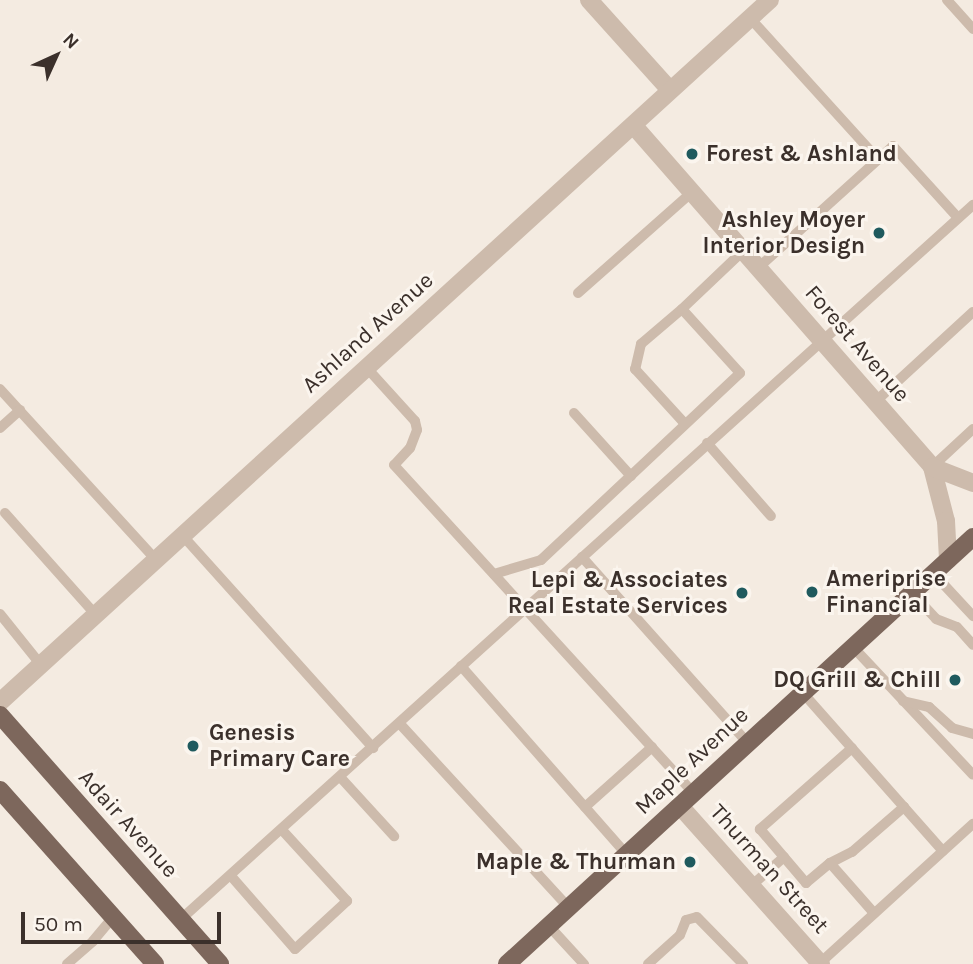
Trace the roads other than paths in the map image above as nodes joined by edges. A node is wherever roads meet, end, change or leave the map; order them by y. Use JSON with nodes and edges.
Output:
{"nodes":[{"id":1,"x":589,"y":0,"type":"edge"},
{"id":2,"x":770,"y":0,"type":"edge"},
{"id":3,"x":947,"y":0,"type":"edge"},
{"id":4,"x":750,"y":18,"type":"junction"},
{"id":5,"x":973,"y":29,"type":"edge"},
{"id":6,"x":670,"y":90,"type":"junction"},
{"id":7,"x":634,"y":126,"type":"junction"},
{"id":8,"x":878,"y":159,"type":"junction"},
{"id":9,"x":692,"y":192,"type":"junction"},
{"id":10,"x":973,"y":205,"type":"edge"},
{"id":11,"x":958,"y":218,"type":"junction"},
{"id":12,"x":743,"y":251,"type":"junction"},
{"id":13,"x":758,"y":268,"type":"junction"},
{"id":14,"x":578,"y":293,"type":"dead end"},
{"id":15,"x":682,"y":309,"type":"junction"},
{"id":16,"x":973,"y":312,"type":"edge"},
{"id":17,"x":821,"y":340,"type":"junction"},
{"id":18,"x":366,"y":367,"type":"junction"},
{"id":19,"x":0,"y":389,"type":"edge"},
{"id":20,"x":875,"y":402,"type":"junction"},
{"id":21,"x":20,"y":410,"type":"junction"},
{"id":22,"x":574,"y":413,"type":"dead end"},
{"id":23,"x":685,"y":424,"type":"junction"},
{"id":24,"x":0,"y":428,"type":"edge"},
{"id":25,"x":973,"y":429,"type":"edge"},
{"id":26,"x":707,"y":443,"type":"junction"},
{"id":27,"x":932,"y":467,"type":"junction"},
{"id":28,"x":631,"y":476,"type":"junction"},
{"id":29,"x":973,"y":483,"type":"edge"},
{"id":30,"x":5,"y":513,"type":"dead end"},
{"id":31,"x":771,"y":516,"type":"dead end"},
{"id":32,"x":183,"y":536,"type":"junction"},
{"id":33,"x":973,"y":537,"type":"edge"},
{"id":34,"x":582,"y":557,"type":"junction"},
{"id":35,"x":156,"y":560,"type":"junction"},
{"id":36,"x":948,"y":560,"type":"junction"},
{"id":37,"x":933,"y":573,"type":"junction"},
{"id":38,"x":494,"y":574,"type":"junction"},
{"id":39,"x":912,"y":593,"type":"junction"},
{"id":40,"x":526,"y":608,"type":"junction"},
{"id":41,"x":0,"y":614,"type":"edge"},
{"id":42,"x":96,"y":615,"type":"junction"},
{"id":43,"x":973,"y":616,"type":"edge"},
{"id":44,"x":973,"y":645,"type":"edge"},
{"id":45,"x":853,"y":647,"type":"junction"},
{"id":46,"x":41,"y":665,"type":"junction"},
{"id":47,"x":461,"y":666,"type":"junction"},
{"id":48,"x":803,"y":693,"type":"junction"},
{"id":49,"x":903,"y":701,"type":"junction"},
{"id":50,"x":0,"y":702,"type":"edge"},
{"id":51,"x":0,"y":715,"type":"edge"},
{"id":52,"x":400,"y":724,"type":"junction"},
{"id":53,"x":973,"y":734,"type":"edge"},
{"id":54,"x":748,"y":743,"type":"junction"},
{"id":55,"x":652,"y":747,"type":"junction"},
{"id":56,"x":373,"y":748,"type":"junction"},
{"id":57,"x":852,"y":748,"type":"junction"},
{"id":58,"x":971,"y":770,"type":"edge"},
{"id":59,"x":341,"y":778,"type":"junction"},
{"id":60,"x":0,"y":790,"type":"edge"},
{"id":61,"x":694,"y":793,"type":"junction"},
{"id":62,"x":680,"y":806,"type":"junction"},
{"id":63,"x":585,"y":807,"type":"junction"},
{"id":64,"x":904,"y":807,"type":"junction"},
{"id":65,"x":973,"y":824,"type":"edge"},
{"id":66,"x":282,"y":830,"type":"junction"},
{"id":67,"x":394,"y":836,"type":"dead end"},
{"id":68,"x":943,"y":851,"type":"junction"},
{"id":69,"x":626,"y":855,"type":"junction"},
{"id":70,"x":784,"y":857,"type":"junction"},
{"id":71,"x":830,"y":863,"type":"junction"},
{"id":72,"x":230,"y":876,"type":"junction"},
{"id":73,"x":751,"y":886,"type":"junction"},
{"id":74,"x":569,"y":908,"type":"junction"},
{"id":75,"x":874,"y":913,"type":"junction"},
{"id":76,"x":113,"y":917,"type":"junction"},
{"id":77,"x":180,"y":920,"type":"junction"},
{"id":78,"x":549,"y":926,"type":"junction"},
{"id":79,"x":67,"y":964,"type":"edge"},
{"id":80,"x":155,"y":964,"type":"edge"},
{"id":81,"x":220,"y":964,"type":"edge"},
{"id":82,"x":507,"y":964,"type":"edge"},
{"id":83,"x":584,"y":964,"type":"edge"},
{"id":84,"x":648,"y":964,"type":"edge"},
{"id":85,"x":743,"y":964,"type":"edge"},
{"id":86,"x":820,"y":964,"type":"edge"}],
"edges":[{"from":1,"to":6,"type":"street"},
{"from":2,"to":4,"type":"street","name":"Ashland Avenue"},
{"from":3,"to":5,"type":"lane"},
{"from":4,"to":6,"type":"street","name":"Ashland Avenue"},
{"from":4,"to":8,"type":"lane"},
{"from":6,"to":7,"type":"street","name":"Ashland Avenue"},
{"from":7,"to":9,"type":"street","name":"Forest Avenue"},
{"from":7,"to":18,"type":"street","name":"Ashland Avenue"},
{"from":8,"to":11,"type":"lane"},
{"from":8,"to":13,"type":"lane"},
{"from":9,"to":12,"type":"street","name":"Forest Avenue"},
{"from":9,"to":14,"type":"lane"},
{"from":10,"to":11,"type":"lane"},
{"from":11,"to":17,"type":"lane"},
{"from":12,"to":13,"type":"street","name":"Forest Avenue"},
{"from":12,"to":15,"type":"lane"},
{"from":13,"to":17,"type":"street","name":"Forest Avenue"},
{"from":15,"to":23,"type":"lane"},
{"from":15,"to":23,"type":"lane"},
{"from":16,"to":20,"type":"lane"},
{"from":17,"to":20,"type":"street","name":"Forest Avenue"},
{"from":17,"to":26,"type":"lane"},
{"from":18,"to":32,"type":"street","name":"Ashland Avenue"},
{"from":18,"to":38,"type":"lane"},
{"from":19,"to":21,"type":"lane"},
{"from":20,"to":27,"type":"street","name":"Forest Avenue"},
{"from":21,"to":24,"type":"lane"},
{"from":21,"to":35,"type":"lane"},
{"from":22,"to":28,"type":"lane"},
{"from":23,"to":28,"type":"lane"},
{"from":25,"to":27,"type":"lane"},
{"from":26,"to":31,"type":"lane"},
{"from":26,"to":34,"type":"lane"},
{"from":27,"to":29,"type":"street","name":"Forest Avenue"},
{"from":27,"to":36,"type":"street","name":"Forest Avenue"},
{"from":28,"to":38,"type":"lane"},
{"from":30,"to":42,"type":"lane"},
{"from":32,"to":35,"type":"street","name":"Ashland Avenue"},
{"from":32,"to":56,"type":"lane"},
{"from":33,"to":36,"type":"main road","name":"Maple Avenue"},
{"from":34,"to":40,"type":"lane"},
{"from":34,"to":54,"type":"lane"},
{"from":35,"to":42,"type":"street","name":"Ashland Avenue"},
{"from":36,"to":37,"type":"main road","name":"Maple Avenue"},
{"from":37,"to":39,"type":"main road","name":"Maple Avenue"},
{"from":37,"to":43,"type":"lane"},
{"from":38,"to":40,"type":"lane"},
{"from":39,"to":44,"type":"lane"},
{"from":39,"to":45,"type":"main road","name":"Maple Avenue"},
{"from":40,"to":47,"type":"lane"},
{"from":40,"to":55,"type":"lane"},
{"from":41,"to":46,"type":"lane"},
{"from":42,"to":46,"type":"street","name":"Ashland Avenue"},
{"from":45,"to":48,"type":"main road","name":"Maple Avenue"},
{"from":45,"to":49,"type":"lane"},
{"from":46,"to":50,"type":"street","name":"Ashland Avenue"},
{"from":47,"to":52,"type":"lane"},
{"from":47,"to":63,"type":"lane"},
{"from":48,"to":54,"type":"main road","name":"Maple Avenue"},
{"from":48,"to":57,"type":"lane"},
{"from":49,"to":53,"type":"lane"},
{"from":49,"to":58,"type":"lane"},
{"from":51,"to":77,"type":"main road","name":"Adair Avenue"},
{"from":52,"to":56,"type":"lane"},
{"from":52,"to":74,"type":"lane"},
{"from":54,"to":61,"type":"main road","name":"Maple Avenue"},
{"from":55,"to":61,"type":"lane"},
{"from":55,"to":63,"type":"lane"},
{"from":56,"to":59,"type":"lane"},
{"from":57,"to":64,"type":"lane"},
{"from":57,"to":70,"type":"lane"},
{"from":59,"to":66,"type":"lane"},
{"from":59,"to":67,"type":"lane"},
{"from":60,"to":76,"type":"main road"},
{"from":61,"to":62,"type":"main road","name":"Maple Avenue"},
{"from":62,"to":69,"type":"main road","name":"Maple Avenue"},
{"from":62,"to":73,"type":"street","name":"Thurman Street"},
{"from":63,"to":69,"type":"lane"},
{"from":64,"to":68,"type":"lane"},
{"from":64,"to":71,"type":"lane"},
{"from":65,"to":68,"type":"lane"},
{"from":66,"to":72,"type":"lane"},
{"from":66,"to":72,"type":"lane"},
{"from":68,"to":75,"type":"lane"},
{"from":69,"to":74,"type":"main road","name":"Maple Avenue"},
{"from":70,"to":71,"type":"lane"},
{"from":70,"to":73,"type":"lane"},
{"from":71,"to":75,"type":"lane"},
{"from":72,"to":77,"type":"lane"},
{"from":73,"to":86,"type":"street","name":"Thurman Street"},
{"from":74,"to":78,"type":"main road","name":"Maple Avenue"},
{"from":75,"to":86,"type":"lane"},
{"from":76,"to":79,"type":"lane"},
{"from":76,"to":80,"type":"main road"},
{"from":77,"to":81,"type":"main road","name":"Adair Avenue"},
{"from":78,"to":82,"type":"main road","name":"Maple Avenue"},
{"from":78,"to":83,"type":"lane"},
{"from":84,"to":85,"type":"lane"}]}
